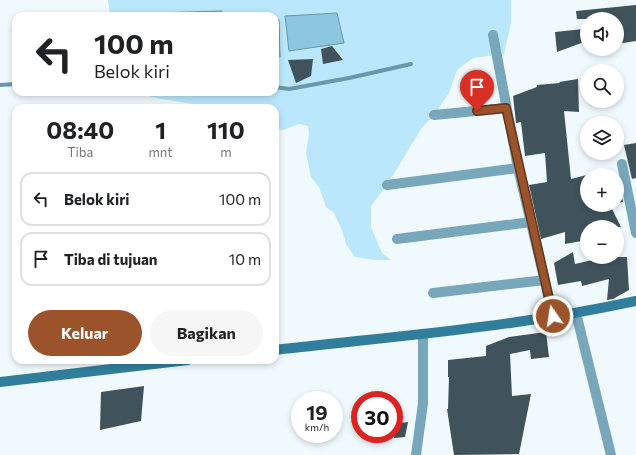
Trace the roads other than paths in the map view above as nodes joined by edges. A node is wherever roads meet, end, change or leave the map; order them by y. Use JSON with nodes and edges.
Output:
{"nodes":[{"id":1,"x":493,"y":35,"type":"dead end"},
{"id":2,"x":506,"y":108,"type":"junction"},
{"id":3,"x":434,"y":116,"type":"dead end"},
{"id":4,"x":622,"y":164,"type":"dead end"},
{"id":5,"x":518,"y":168,"type":"junction"},
{"id":6,"x":386,"y":186,"type":"dead end"},
{"id":7,"x":531,"y":222,"type":"junction"},
{"id":8,"x":636,"y":233,"type":"edge"},
{"id":9,"x":397,"y":239,"type":"dead end"},
{"id":10,"x":545,"y":280,"type":"junction"},
{"id":11,"x":432,"y":293,"type":"dead end"},
{"id":12,"x":636,"y":301,"type":"edge"},
{"id":13,"x":576,"y":312,"type":"junction"},
{"id":14,"x":553,"y":316,"type":"junction"},
{"id":15,"x":423,"y":334,"type":"junction"},
{"id":16,"x":279,"y":350,"type":"edge"},
{"id":17,"x":154,"y":364,"type":"edge"},
{"id":18,"x":0,"y":382,"type":"edge"},
{"id":19,"x":416,"y":455,"type":"edge"},
{"id":20,"x":611,"y":455,"type":"edge"}],
"edges":[{"from":1,"to":2,"type":"street"},
{"from":2,"to":3,"type":"street"},
{"from":2,"to":5,"type":"street"},
{"from":4,"to":8,"type":"street"},
{"from":5,"to":6,"type":"street"},
{"from":5,"to":7,"type":"street"},
{"from":7,"to":9,"type":"street"},
{"from":7,"to":10,"type":"street"},
{"from":10,"to":11,"type":"street"},
{"from":10,"to":14,"type":"street"},
{"from":12,"to":13,"type":"street"},
{"from":13,"to":14,"type":"street"},
{"from":13,"to":20,"type":"street"},
{"from":14,"to":15,"type":"street"},
{"from":15,"to":16,"type":"street"},
{"from":15,"to":19,"type":"street"},
{"from":17,"to":18,"type":"street"}]}
